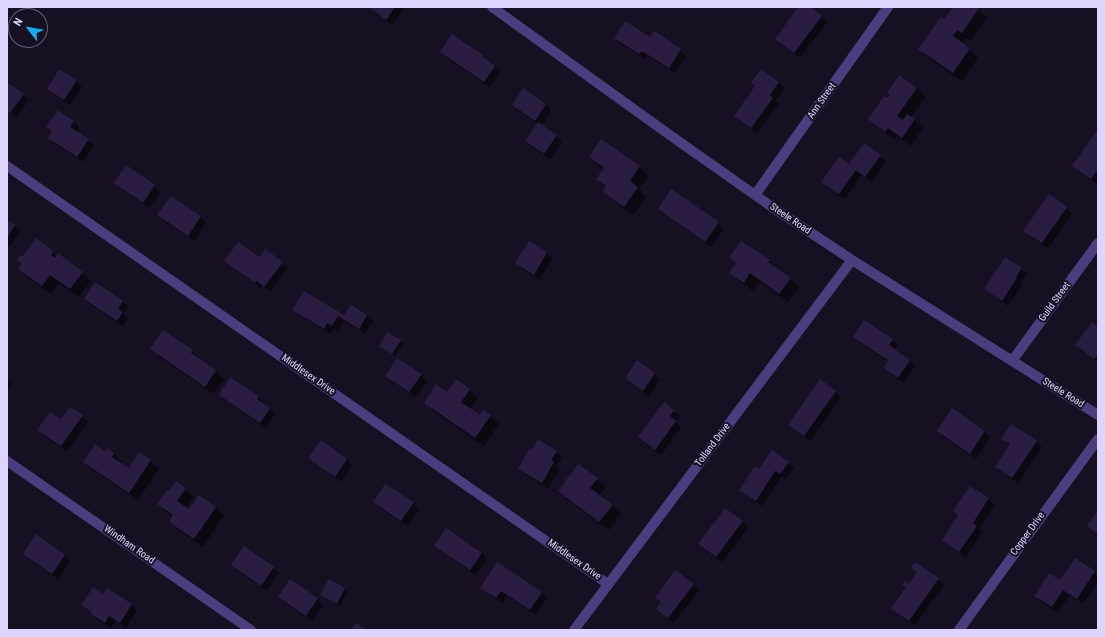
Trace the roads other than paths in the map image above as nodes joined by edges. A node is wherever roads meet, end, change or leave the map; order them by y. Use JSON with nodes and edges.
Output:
{"nodes":[{"id":1,"x":492,"y":7,"type":"edge"},
{"id":2,"x":888,"y":7,"type":"edge"},
{"id":3,"x":7,"y":166,"type":"edge"},
{"id":4,"x":755,"y":195,"type":"junction"},
{"id":5,"x":1098,"y":242,"type":"edge"},
{"id":6,"x":852,"y":260,"type":"junction"},
{"id":7,"x":1012,"y":361,"type":"junction"},
{"id":8,"x":1098,"y":415,"type":"edge"},
{"id":9,"x":1098,"y":439,"type":"edge"},
{"id":10,"x":7,"y":460,"type":"edge"},
{"id":11,"x":608,"y":584,"type":"junction"},
{"id":12,"x":251,"y":630,"type":"edge"},
{"id":13,"x":574,"y":630,"type":"edge"},
{"id":14,"x":959,"y":630,"type":"edge"}],
"edges":[{"from":1,"to":4,"type":"street","name":"Steele Road"},
{"from":2,"to":4,"type":"street","name":"Ann Street"},
{"from":3,"to":11,"type":"street","name":"Middlesex Drive"},
{"from":4,"to":6,"type":"street","name":"Steele Road"},
{"from":5,"to":7,"type":"street","name":"Guild Street"},
{"from":6,"to":7,"type":"street","name":"Steele Road"},
{"from":6,"to":11,"type":"street","name":"Tolland Drive"},
{"from":7,"to":8,"type":"street","name":"Steele Road"},
{"from":9,"to":14,"type":"street","name":"Copper Drive"},
{"from":10,"to":12,"type":"street","name":"Windham Road"},
{"from":11,"to":13,"type":"street","name":"Tolland Drive"}]}
